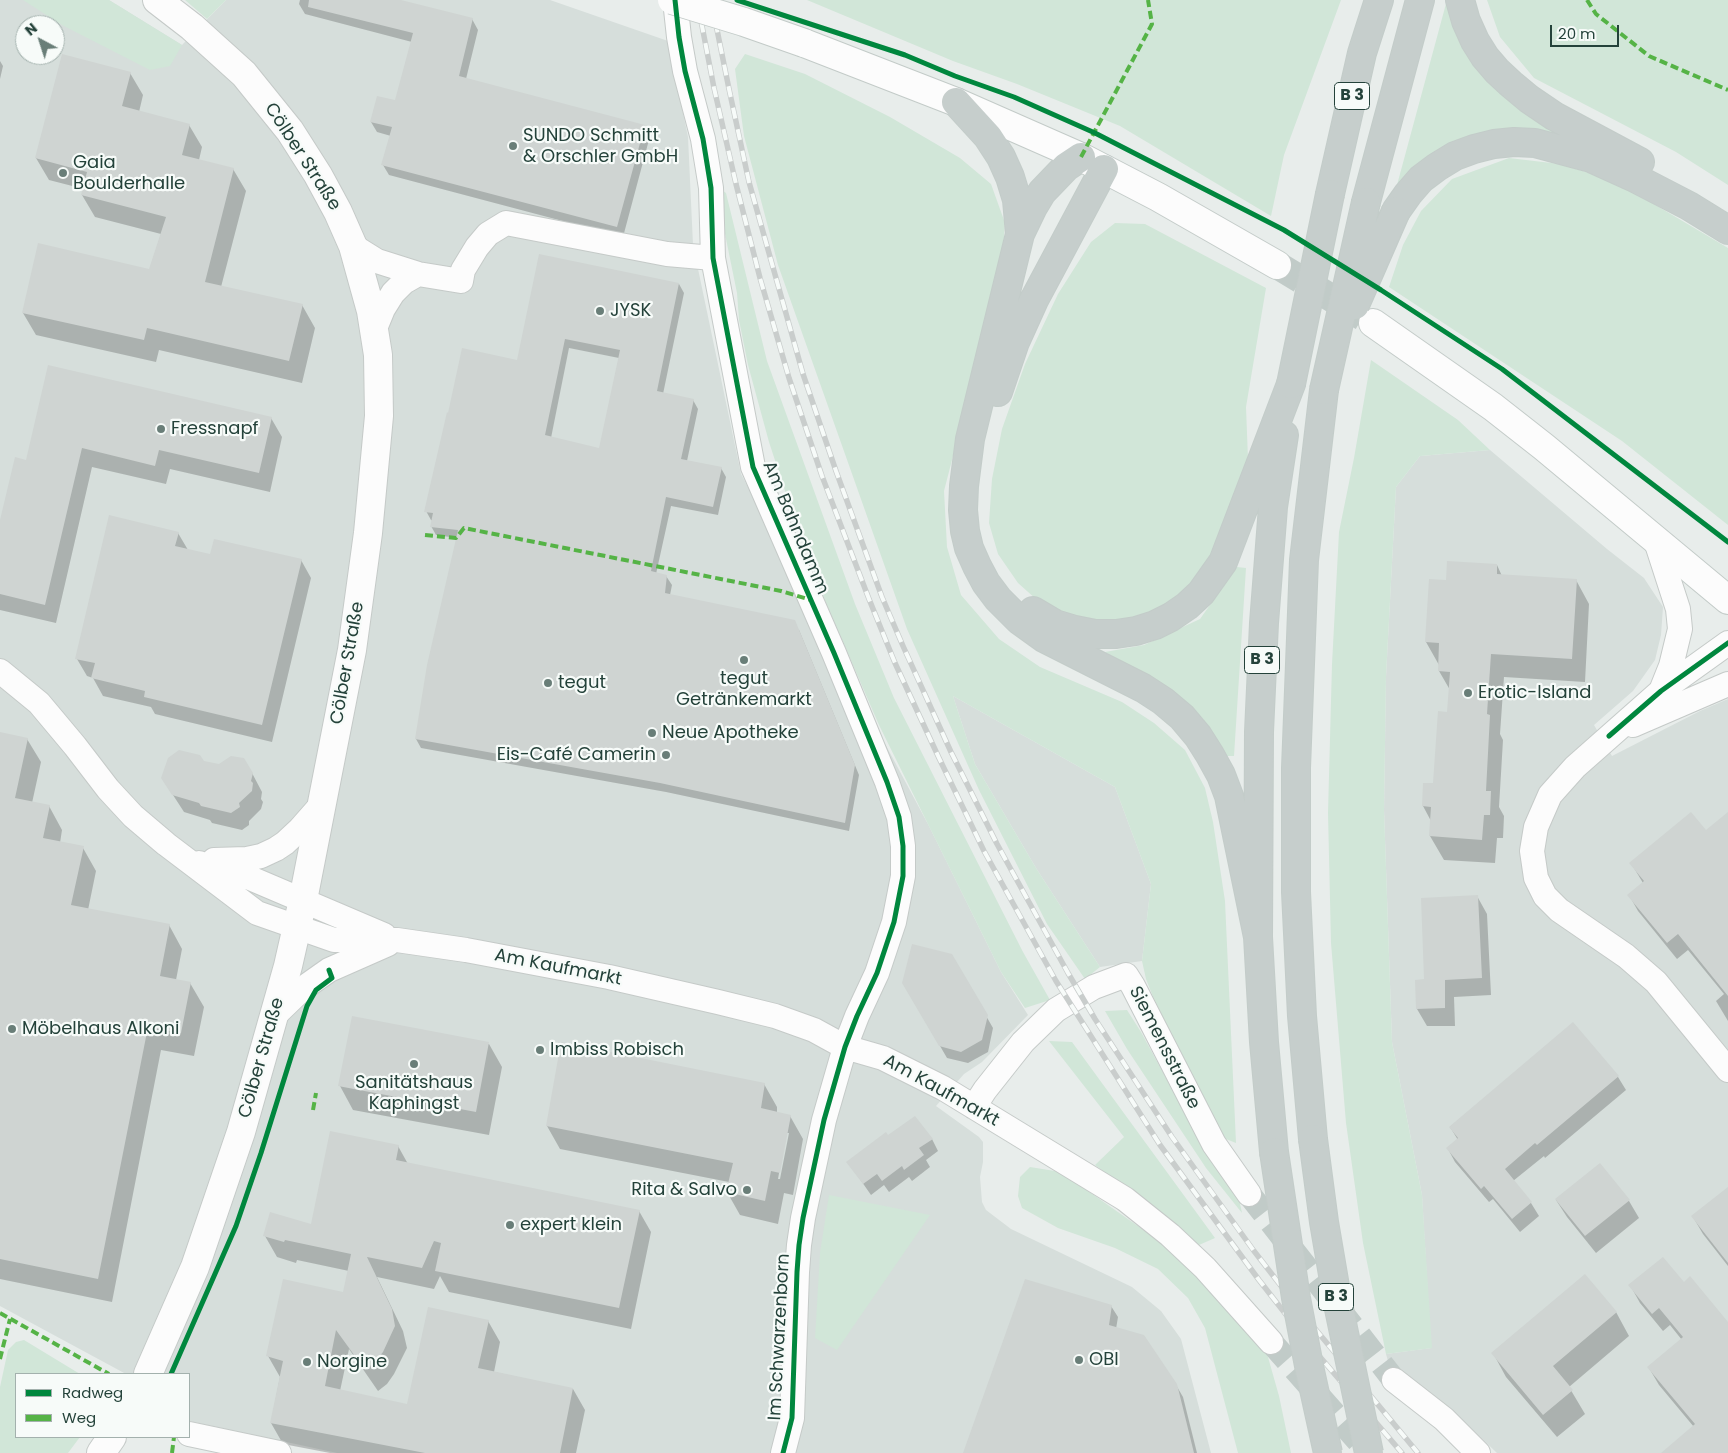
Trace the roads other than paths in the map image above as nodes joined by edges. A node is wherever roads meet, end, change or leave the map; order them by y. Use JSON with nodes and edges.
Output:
{"nodes":[{"id":1,"x":157,"y":0,"type":"edge"},
{"id":2,"x":674,"y":0,"type":"edge"},
{"id":3,"x":1379,"y":0,"type":"edge"},
{"id":4,"x":1420,"y":0,"type":"edge"},
{"id":5,"x":1460,"y":0,"type":"edge"},
{"id":6,"x":956,"y":102,"type":"junction"},
{"id":7,"x":1093,"y":163,"type":"junction"},
{"id":8,"x":1728,"y":213,"type":"edge"},
{"id":9,"x":1728,"y":230,"type":"edge"},
{"id":10,"x":1020,"y":234,"type":"junction"},
{"id":11,"x":353,"y":246,"type":"junction"},
{"id":12,"x":713,"y":258,"type":"junction"},
{"id":13,"x":1276,"y":265,"type":"tunnel mouth"},
{"id":14,"x":418,"y":274,"type":"junction"},
{"id":15,"x":1373,"y":323,"type":"tunnel mouth"},
{"id":16,"x":374,"y":331,"type":"junction"},
{"id":17,"x":1330,"y":364,"type":"junction"},
{"id":18,"x":1291,"y":384,"type":"junction"},
{"id":19,"x":1655,"y":538,"type":"junction"},
{"id":20,"x":1728,"y":600,"type":"edge"},
{"id":21,"x":1728,"y":643,"type":"edge"},
{"id":22,"x":0,"y":670,"type":"edge"},
{"id":23,"x":1728,"y":684,"type":"edge"},
{"id":24,"x":1661,"y":691,"type":"junction"},
{"id":25,"x":1609,"y":736,"type":"junction"},
{"id":26,"x":322,"y":804,"type":"junction"},
{"id":27,"x":187,"y":860,"type":"junction"},
{"id":28,"x":304,"y":900,"type":"junction"},
{"id":29,"x":297,"y":927,"type":"junction"},
{"id":30,"x":1258,"y":937,"type":"junction"},
{"id":31,"x":397,"y":940,"type":"junction"},
{"id":32,"x":273,"y":1017,"type":"junction"},
{"id":33,"x":845,"y":1047,"type":"junction"},
{"id":34,"x":1728,"y":1070,"type":"edge"},
{"id":35,"x":974,"y":1107,"type":"junction"},
{"id":36,"x":1249,"y":1194,"type":"tunnel mouth"},
{"id":37,"x":1271,"y":1342,"type":"tunnel mouth"},
{"id":38,"x":148,"y":1373,"type":"edge"},
{"id":39,"x":1394,"y":1380,"type":"tunnel mouth"},
{"id":40,"x":190,"y":1434,"type":"edge"},
{"id":41,"x":111,"y":1438,"type":"edge"},
{"id":42,"x":101,"y":1453,"type":"edge"},
{"id":43,"x":279,"y":1453,"type":"edge"},
{"id":44,"x":783,"y":1453,"type":"edge"},
{"id":45,"x":1328,"y":1453,"type":"edge"},
{"id":46,"x":1369,"y":1453,"type":"edge"},
{"id":47,"x":1478,"y":1453,"type":"edge"}],
"edges":[{"from":1,"to":11,"type":"street","name":"Cölber Straße"},
{"from":2,"to":6,"type":"street","bridge":true},
{"from":2,"to":12,"type":"street","name":"Am Bahndamm"},
{"from":3,"to":18,"type":"highway","number":"B 3","bridge":true},
{"from":4,"to":17,"type":"highway","number":"B 3","bridge":true},
{"from":5,"to":8,"type":"highway"},
{"from":6,"to":7,"type":"street"},
{"from":6,"to":10,"type":"highway"},
{"from":7,"to":10,"type":"highway"},
{"from":7,"to":13,"type":"street"},
{"from":7,"to":18,"type":"highway"},
{"from":9,"to":17,"type":"highway","bridge":true},
{"from":10,"to":30,"type":"highway"},
{"from":11,"to":14,"type":"street"},
{"from":11,"to":16,"type":"street","name":"Cölber Straße"},
{"from":12,"to":14,"type":"street"},
{"from":12,"to":33,"type":"street","name":"Am Bahndamm"},
{"from":14,"to":16,"type":"street"},
{"from":15,"to":19,"type":"street"},
{"from":16,"to":26,"type":"street","name":"Cölber Straße"},
{"from":17,"to":46,"type":"highway","number":"B 3","bridge":true},
{"from":18,"to":30,"type":"highway","number":"B 3"},
{"from":19,"to":20,"type":"street"},
{"from":19,"to":24,"type":"street"},
{"from":21,"to":24,"type":"street"},
{"from":22,"to":27,"type":"street","name":"Am Kaufmarkt"},
{"from":23,"to":25,"type":"street"},
{"from":24,"to":25,"type":"street"},
{"from":25,"to":34,"type":"street"},
{"from":26,"to":27,"type":"street"},
{"from":26,"to":28,"type":"street","name":"Cölber Straße"},
{"from":27,"to":28,"type":"street","name":"Am Kaufmarkt"},
{"from":27,"to":29,"type":"street","name":"Am Kaufmarkt"},
{"from":28,"to":29,"type":"street","name":"Cölber Straße"},
{"from":28,"to":31,"type":"street","name":"Am Kaufmarkt"},
{"from":29,"to":31,"type":"street","name":"Am Kaufmarkt"},
{"from":29,"to":32,"type":"street","name":"Cölber Straße"},
{"from":30,"to":45,"type":"highway","number":"B 3","bridge":true},
{"from":31,"to":32,"type":"street"},
{"from":31,"to":33,"type":"street","name":"Am Kaufmarkt"},
{"from":32,"to":38,"type":"street","name":"Cölber Straße"},
{"from":33,"to":35,"type":"street","name":"Am Kaufmarkt"},
{"from":33,"to":44,"type":"street","name":"Im Schwarzenborn"},
{"from":35,"to":36,"type":"street","name":"Siemensstraße"},
{"from":35,"to":37,"type":"street","name":"Am Kaufmarkt"},
{"from":39,"to":47,"type":"street"},
{"from":40,"to":43,"type":"street"},
{"from":41,"to":42,"type":"street"}]}
